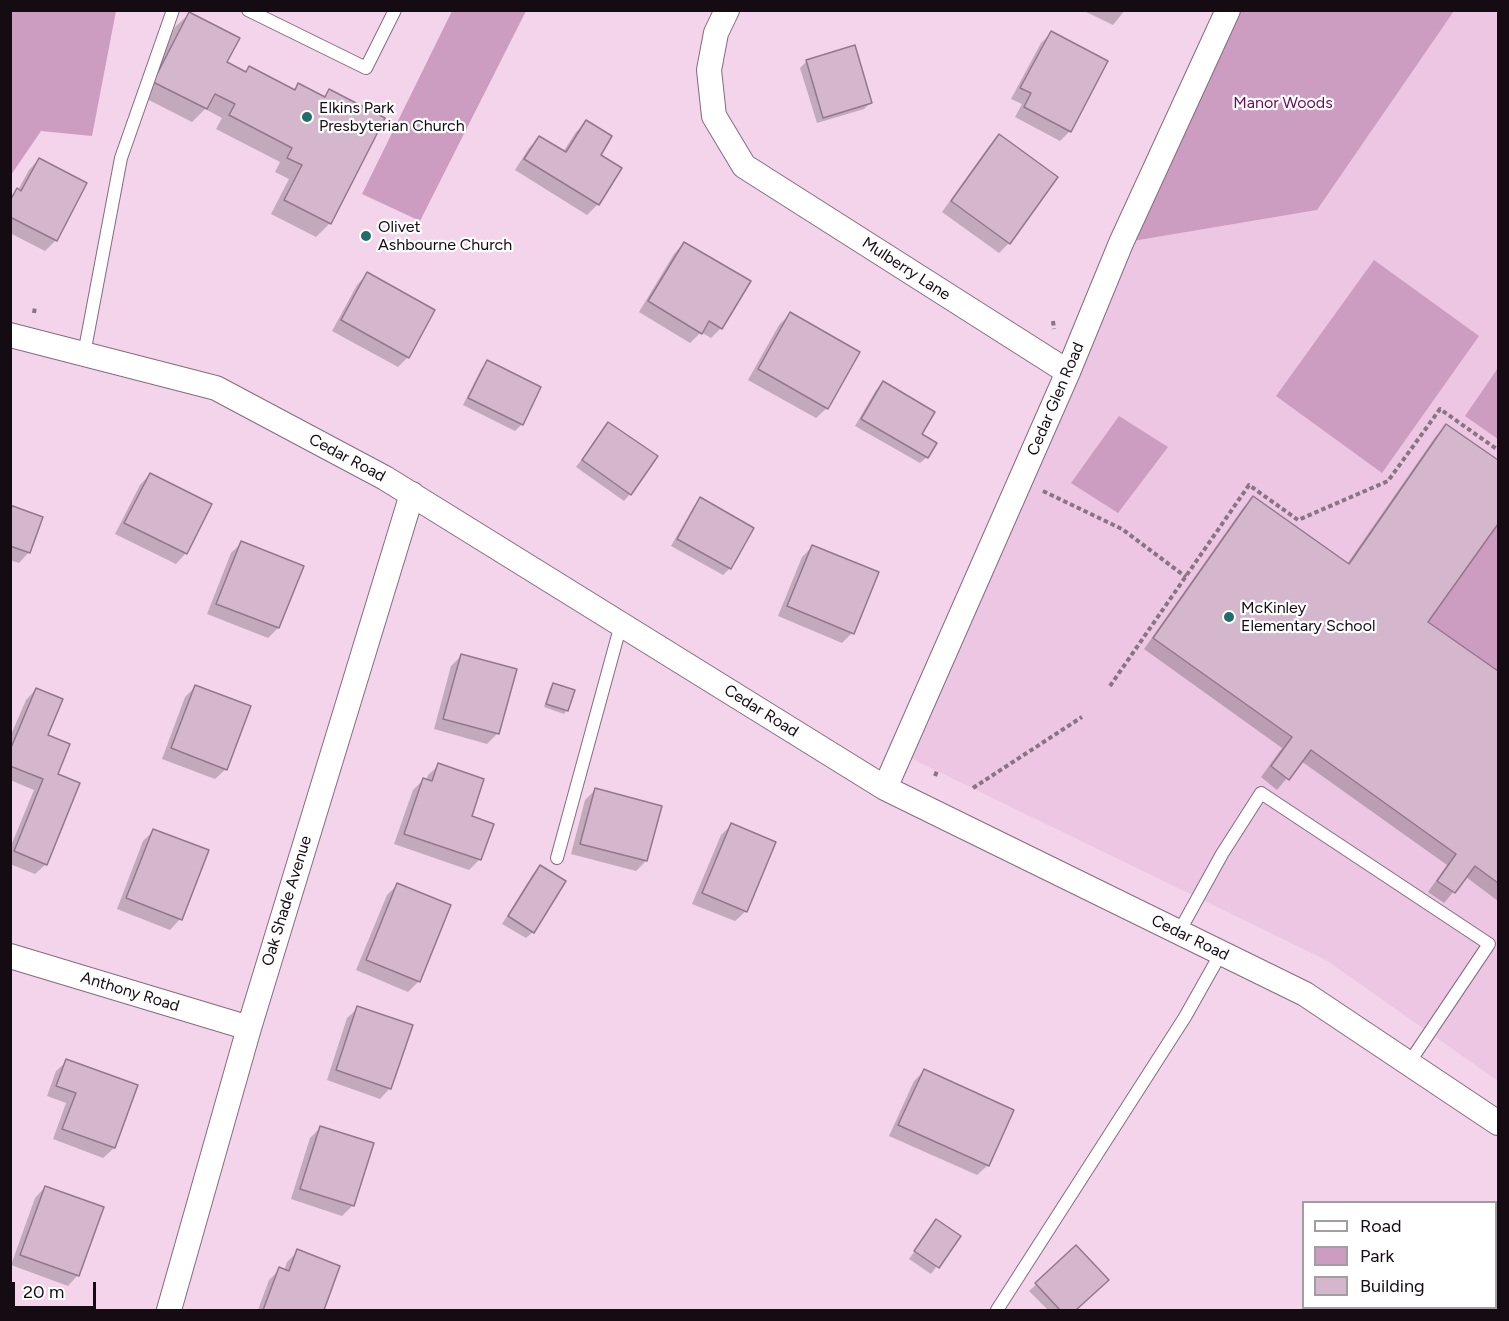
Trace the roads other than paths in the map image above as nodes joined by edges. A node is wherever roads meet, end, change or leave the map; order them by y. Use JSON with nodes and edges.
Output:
{"nodes":[{"id":1,"x":173,"y":10,"type":"edge"},
{"id":2,"x":248,"y":10,"type":"edge"},
{"id":3,"x":395,"y":10,"type":"edge"},
{"id":4,"x":727,"y":10,"type":"edge"},
{"id":5,"x":1228,"y":10,"type":"edge"},
{"id":6,"x":10,"y":334,"type":"edge"},
{"id":7,"x":84,"y":354,"type":"junction"},
{"id":8,"x":1068,"y":372,"type":"junction"},
{"id":9,"x":412,"y":494,"type":"junction"},
{"id":10,"x":621,"y":624,"type":"junction"},
{"id":11,"x":885,"y":788,"type":"junction"},
{"id":12,"x":557,"y":858,"type":"dead end"},
{"id":13,"x":1179,"y":932,"type":"junction"},
{"id":14,"x":1494,"y":947,"type":"edge"},
{"id":15,"x":1221,"y":953,"type":"junction"},
{"id":16,"x":10,"y":956,"type":"edge"},
{"id":17,"x":249,"y":1028,"type":"junction"},
{"id":18,"x":1409,"y":1063,"type":"junction"},
{"id":19,"x":1498,"y":1123,"type":"edge"},
{"id":20,"x":169,"y":1311,"type":"edge"},
{"id":21,"x":997,"y":1311,"type":"edge"}],
"edges":[{"from":1,"to":7,"type":"lane"},
{"from":2,"to":3,"type":"lane"},
{"from":4,"to":8,"type":"street","name":"Mulberry Lane"},
{"from":5,"to":8,"type":"street","name":"Cedar Glen Road"},
{"from":6,"to":7,"type":"street","name":"Cedar Road"},
{"from":7,"to":9,"type":"street","name":"Cedar Road"},
{"from":8,"to":11,"type":"street","name":"Cedar Glen Road"},
{"from":9,"to":10,"type":"street","name":"Cedar Road"},
{"from":9,"to":17,"type":"street","name":"Oak Shade Avenue"},
{"from":10,"to":11,"type":"street","name":"Cedar Road"},
{"from":10,"to":12,"type":"lane"},
{"from":11,"to":13,"type":"street","name":"Cedar Road"},
{"from":13,"to":14,"type":"lane"},
{"from":13,"to":15,"type":"street","name":"Cedar Road"},
{"from":14,"to":18,"type":"lane"},
{"from":15,"to":18,"type":"street","name":"Cedar Road"},
{"from":15,"to":21,"type":"lane"},
{"from":16,"to":17,"type":"street","name":"Anthony Road"},
{"from":17,"to":20,"type":"street","name":"Oak Shade Avenue"},
{"from":18,"to":19,"type":"street","name":"Cedar Road"}]}
